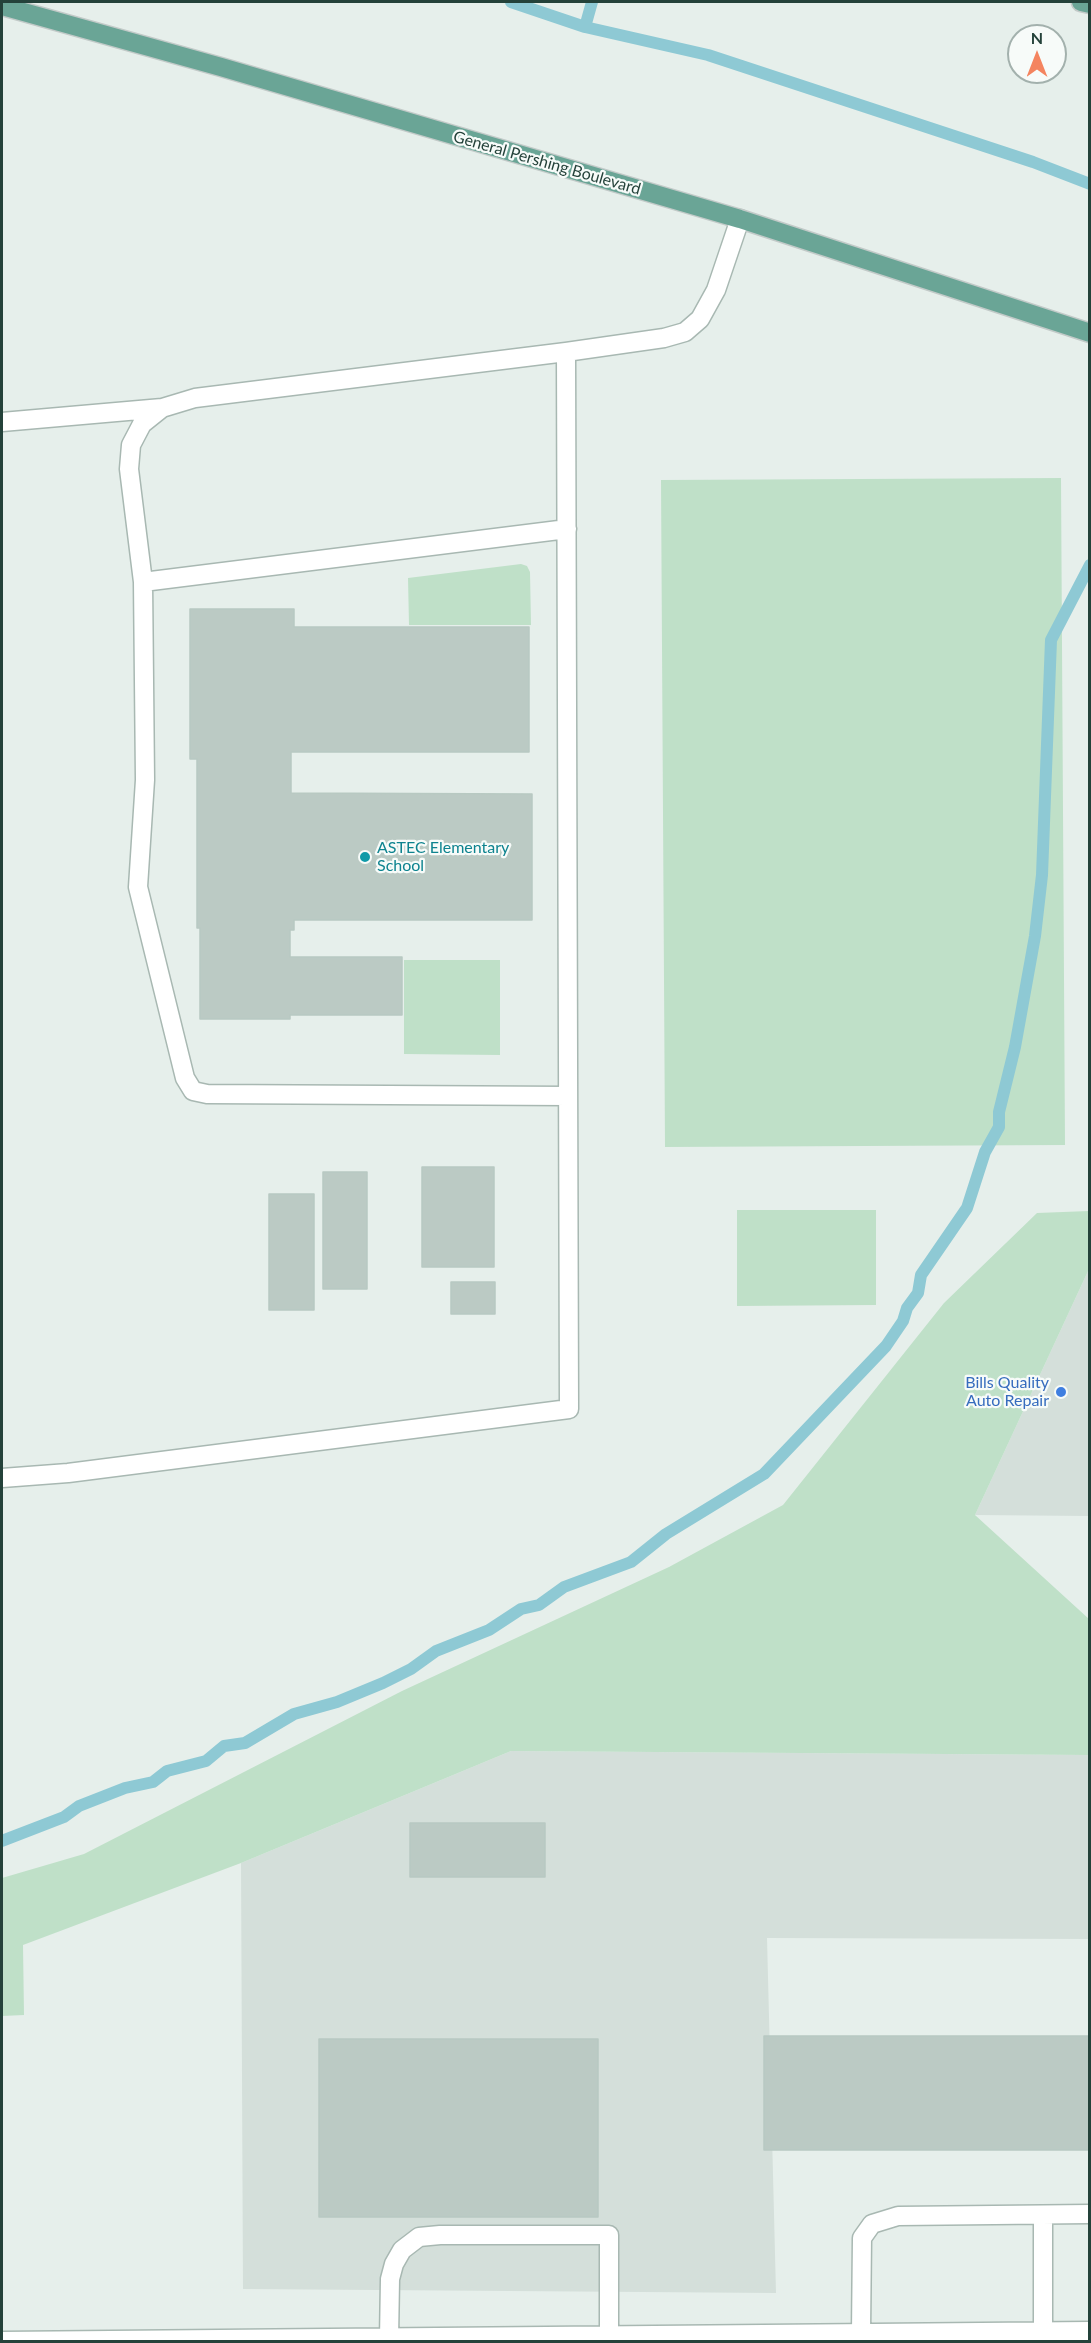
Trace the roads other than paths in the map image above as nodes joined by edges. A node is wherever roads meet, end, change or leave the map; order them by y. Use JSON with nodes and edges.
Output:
{"nodes":[{"id":1,"x":1081,"y":2,"type":"edge"},
{"id":2,"x":1089,"y":4,"type":"edge"},
{"id":3,"x":2,"y":6,"type":"edge"},
{"id":4,"x":740,"y":219,"type":"junction"},
{"id":5,"x":1089,"y":333,"type":"edge"},
{"id":6,"x":566,"y":352,"type":"junction"},
{"id":7,"x":162,"y":408,"type":"junction"},
{"id":8,"x":2,"y":422,"type":"edge"},
{"id":9,"x":567,"y":529,"type":"junction"},
{"id":10,"x":143,"y":582,"type":"junction"},
{"id":11,"x":568,"y":1096,"type":"junction"},
{"id":12,"x":2,"y":1478,"type":"edge"},
{"id":13,"x":1089,"y":2214,"type":"edge"},
{"id":14,"x":1043,"y":2215,"type":"junction"},
{"id":15,"x":1043,"y":2331,"type":"junction"},
{"id":16,"x":1089,"y":2331,"type":"edge"},
{"id":17,"x":861,"y":2332,"type":"junction"},
{"id":18,"x":609,"y":2337,"type":"junction"},
{"id":19,"x":389,"y":2339,"type":"junction"},
{"id":20,"x":2,"y":2341,"type":"edge"},
{"id":21,"x":187,"y":2341,"type":"edge"}],
"edges":[{"from":1,"to":2,"type":"main road"},
{"from":3,"to":4,"type":"main road","name":"General Pershing Boulevard"},
{"from":4,"to":5,"type":"main road","name":"General Pershing Boulevard"},
{"from":4,"to":6,"type":"street"},
{"from":6,"to":7,"type":"street"},
{"from":6,"to":9,"type":"street"},
{"from":7,"to":8,"type":"street"},
{"from":7,"to":10,"type":"street"},
{"from":9,"to":10,"type":"street"},
{"from":9,"to":11,"type":"street"},
{"from":10,"to":11,"type":"street"},
{"from":11,"to":12,"type":"street"},
{"from":13,"to":14,"type":"street"},
{"from":14,"to":15,"type":"street"},
{"from":14,"to":17,"type":"street"},
{"from":15,"to":16,"type":"street"},
{"from":15,"to":17,"type":"street"},
{"from":17,"to":18,"type":"street"},
{"from":18,"to":19,"type":"street"},
{"from":18,"to":19,"type":"street"},
{"from":19,"to":21,"type":"street"},
{"from":20,"to":21,"type":"street"}]}
